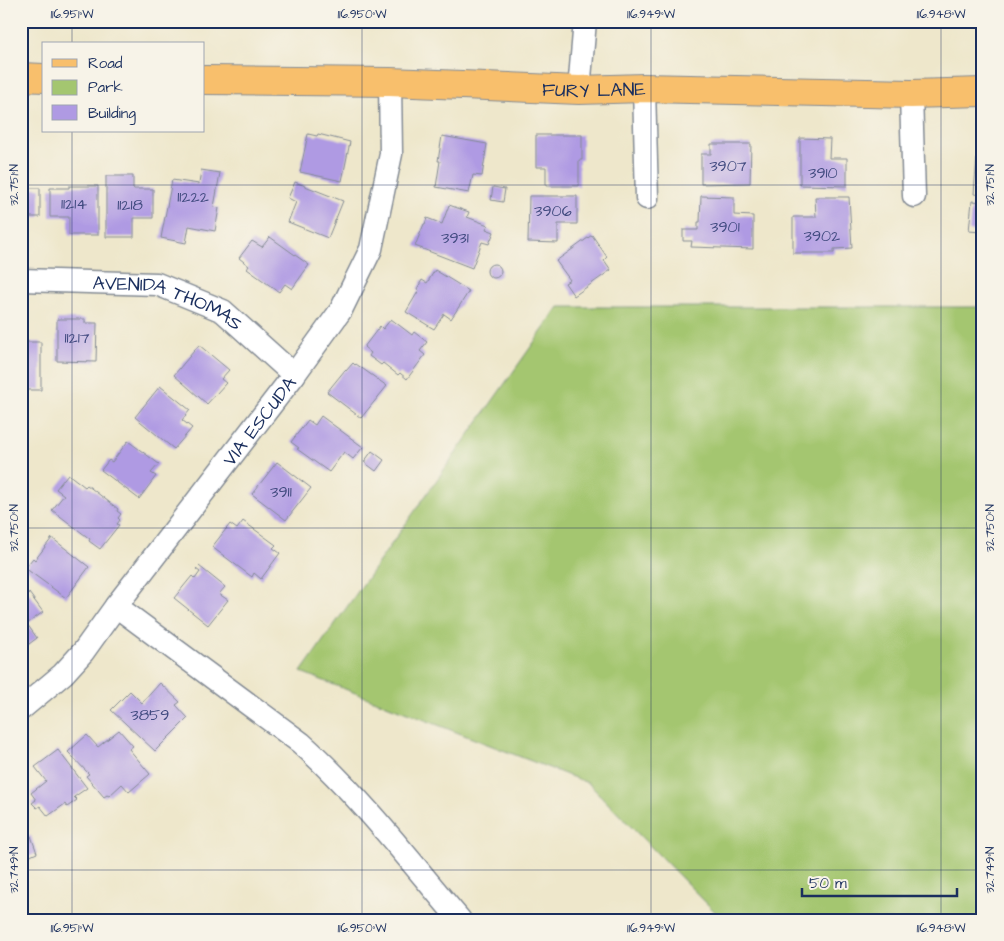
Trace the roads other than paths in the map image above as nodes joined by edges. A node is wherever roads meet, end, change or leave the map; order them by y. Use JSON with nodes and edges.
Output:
{"nodes":[{"id":1,"x":585,"y":21,"type":"edge"},
{"id":2,"x":21,"y":77,"type":"edge"},
{"id":3,"x":42,"y":78,"type":"edge"},
{"id":4,"x":205,"y":80,"type":"edge"},
{"id":5,"x":390,"y":82,"type":"junction"},
{"id":6,"x":644,"y":88,"type":"junction"},
{"id":7,"x":579,"y":90,"type":"junction"},
{"id":8,"x":983,"y":92,"type":"edge"},
{"id":9,"x":911,"y":94,"type":"junction"},
{"id":10,"x":914,"y":196,"type":"dead end"},
{"id":11,"x":648,"y":198,"type":"dead end"},
{"id":12,"x":21,"y":280,"type":"edge"},
{"id":13,"x":294,"y":375,"type":"junction"},
{"id":14,"x":116,"y":606,"type":"junction"},
{"id":15,"x":21,"y":709,"type":"edge"},
{"id":16,"x":460,"y":920,"type":"edge"}],
"edges":[{"from":1,"to":7,"type":"street"},
{"from":2,"to":3,"type":"main road"},
{"from":4,"to":5,"type":"main road","name":"FURY LANE"},
{"from":5,"to":7,"type":"main road","name":"FURY LANE"},
{"from":5,"to":13,"type":"street","name":"VIA ESCUDA"},
{"from":6,"to":7,"type":"main road","name":"FURY LANE"},
{"from":6,"to":9,"type":"main road","name":"FURY LANE"},
{"from":6,"to":11,"type":"street"},
{"from":8,"to":9,"type":"main road","name":"FURY LANE"},
{"from":9,"to":10,"type":"street"},
{"from":12,"to":13,"type":"street","name":"AVENIDA THOMAS"},
{"from":13,"to":14,"type":"street","name":"VIA ESCUDA"},
{"from":14,"to":15,"type":"street","name":"VIA ESCUDA"},
{"from":14,"to":16,"type":"street"}]}
